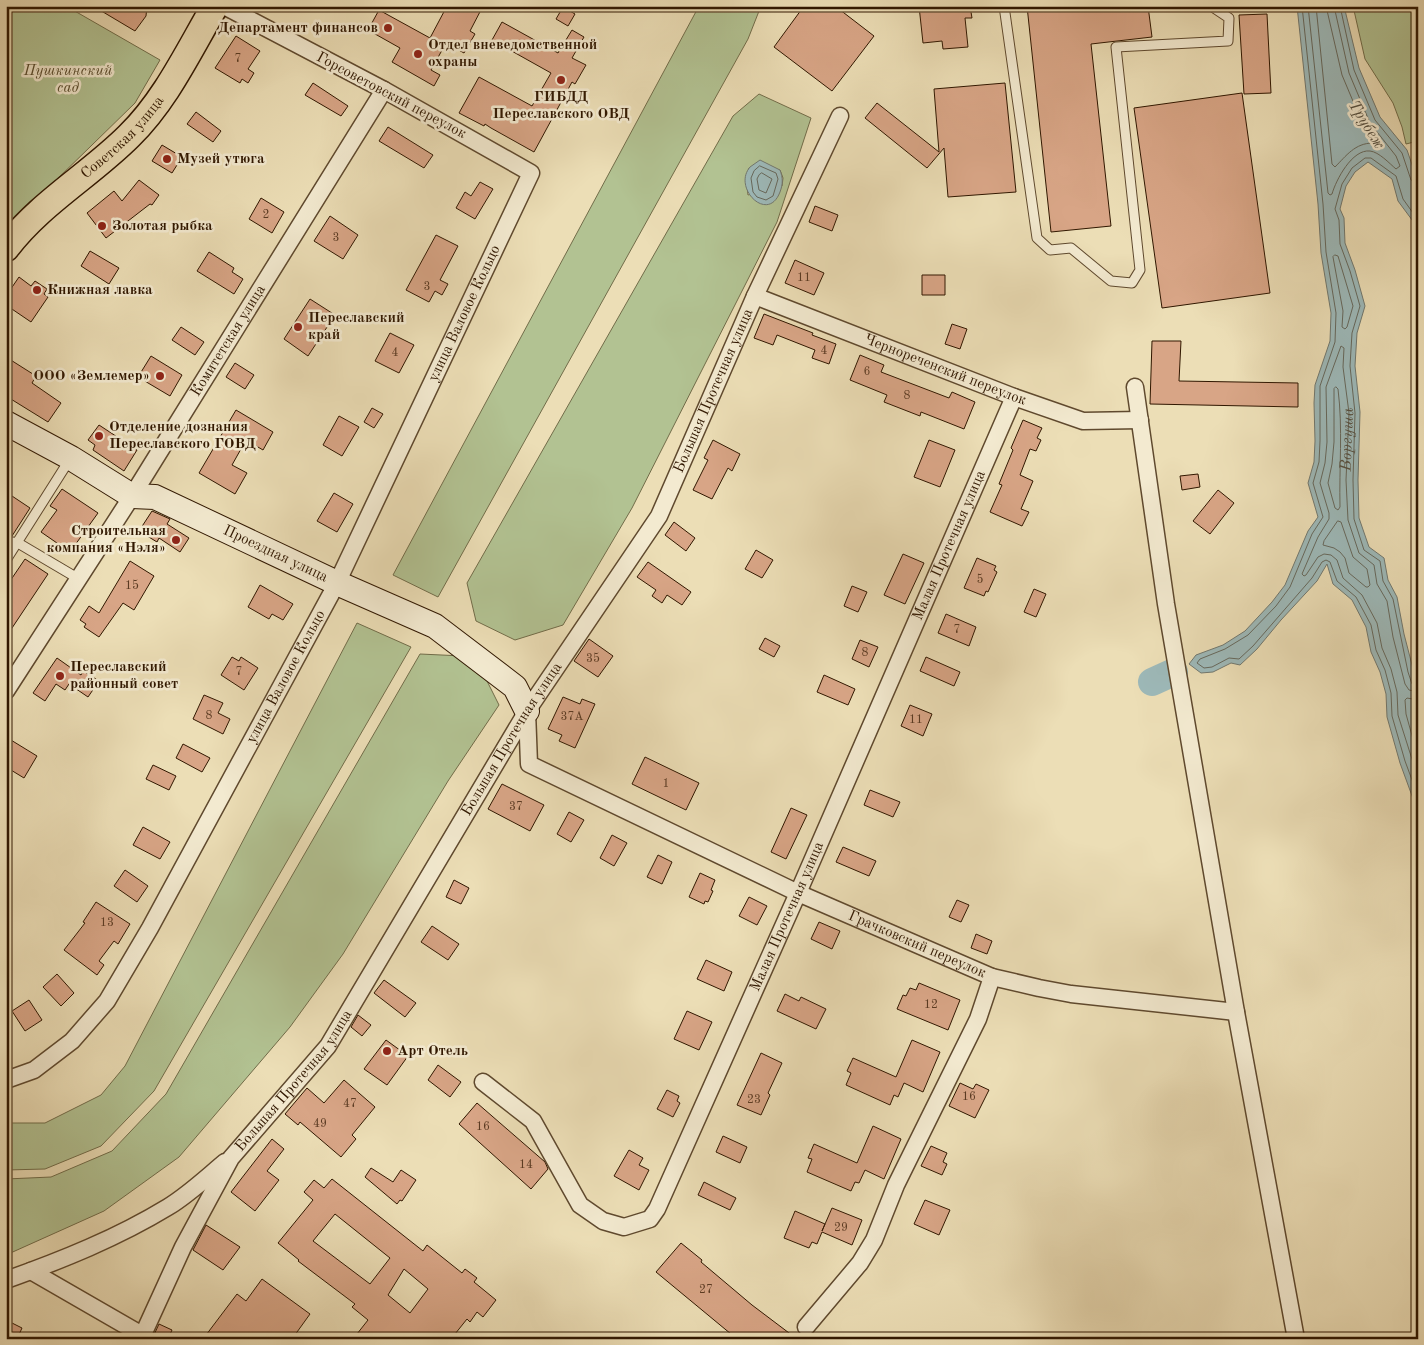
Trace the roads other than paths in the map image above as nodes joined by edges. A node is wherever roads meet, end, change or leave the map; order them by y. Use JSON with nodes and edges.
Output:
{"nodes":[{"id":1,"x":215,"y":6,"type":"edge"},
{"id":2,"x":224,"y":6,"type":"edge"},
{"id":3,"x":1004,"y":6,"type":"edge"},
{"id":4,"x":1211,"y":6,"type":"edge"},
{"id":5,"x":384,"y":90,"type":"junction"},
{"id":6,"x":840,"y":116,"type":"dead end"},
{"id":7,"x":530,"y":173,"type":"joint"},
{"id":8,"x":6,"y":248,"type":"edge"},
{"id":9,"x":755,"y":296,"type":"junction"},
{"id":10,"x":1136,"y":386,"type":"dead end"},
{"id":11,"x":1014,"y":397,"type":"junction"},
{"id":12,"x":1140,"y":420,"type":"junction"},
{"id":13,"x":6,"y":423,"type":"edge"},
{"id":14,"x":71,"y":458,"type":"junction"},
{"id":15,"x":132,"y":496,"type":"junction"},
{"id":16,"x":6,"y":541,"type":"edge"},
{"id":17,"x":18,"y":543,"type":"junction"},
{"id":18,"x":6,"y":560,"type":"edge"},
{"id":19,"x":79,"y":579,"type":"junction"},
{"id":20,"x":337,"y":583,"type":"junction"},
{"id":21,"x":6,"y":691,"type":"edge"},
{"id":22,"x":527,"y":711,"type":"junction"},
{"id":23,"x":798,"y":892,"type":"junction"},
{"id":24,"x":992,"y":977,"type":"junction"},
{"id":25,"x":1236,"y":1012,"type":"junction"},
{"id":26,"x":6,"y":1080,"type":"edge"},
{"id":27,"x":483,"y":1082,"type":"dead end"},
{"id":28,"x":231,"y":1158,"type":"junction"},
{"id":29,"x":31,"y":1271,"type":"junction"},
{"id":30,"x":6,"y":1280,"type":"edge"},
{"id":31,"x":806,"y":1327,"type":"dead end"},
{"id":32,"x":141,"y":1337,"type":"edge"},
{"id":33,"x":1296,"y":1339,"type":"edge"}],
"edges":[{"from":1,"to":8,"type":"main road","name":"Советская улица"},
{"from":2,"to":5,"type":"street","name":"Горсоветовский переулок"},
{"from":3,"to":4,"type":"lane"},
{"from":5,"to":7,"type":"street","name":"Горсоветовский переулок"},
{"from":5,"to":15,"type":"street","name":"Комитетская улица"},
{"from":6,"to":9,"type":"street","name":"Большая Протечная улица"},
{"from":7,"to":20,"type":"street","name":"улица Валовое Кольцо"},
{"from":9,"to":11,"type":"street","name":"Чернореченский переулок"},
{"from":9,"to":22,"type":"street","name":"Большая Протечная улица"},
{"from":10,"to":12,"type":"street"},
{"from":11,"to":12,"type":"street","name":"Чернореченский переулок"},
{"from":11,"to":23,"type":"street","name":"Малая Протечная улица"},
{"from":12,"to":25,"type":"street"},
{"from":13,"to":14,"type":"street","name":"Проездная улица"},
{"from":14,"to":15,"type":"street","name":"Проездная улица"},
{"from":14,"to":17,"type":"lane"},
{"from":15,"to":19,"type":"street","name":"Комитетская улица"},
{"from":15,"to":20,"type":"street","name":"Проездная улица"},
{"from":16,"to":17,"type":"lane"},
{"from":17,"to":18,"type":"lane"},
{"from":17,"to":19,"type":"lane"},
{"from":19,"to":21,"type":"street","name":"Комитетская улица"},
{"from":20,"to":22,"type":"street","name":"Проездная улица"},
{"from":20,"to":26,"type":"street","name":"улица Валовое Кольцо"},
{"from":22,"to":23,"type":"street","name":"Грачковский переулок"},
{"from":22,"to":28,"type":"street","name":"Большая Протечная улица"},
{"from":23,"to":24,"type":"street","name":"Грачковский переулок"},
{"from":23,"to":27,"type":"street","name":"Малая Протечная улица"},
{"from":24,"to":25,"type":"street"},
{"from":24,"to":31,"type":"street","name":"Грачковский переулок"},
{"from":25,"to":33,"type":"street"},
{"from":28,"to":29,"type":"street"},
{"from":28,"to":32,"type":"street","name":"Большая Протечная улица"},
{"from":29,"to":30,"type":"street"},
{"from":29,"to":32,"type":"street"}]}
